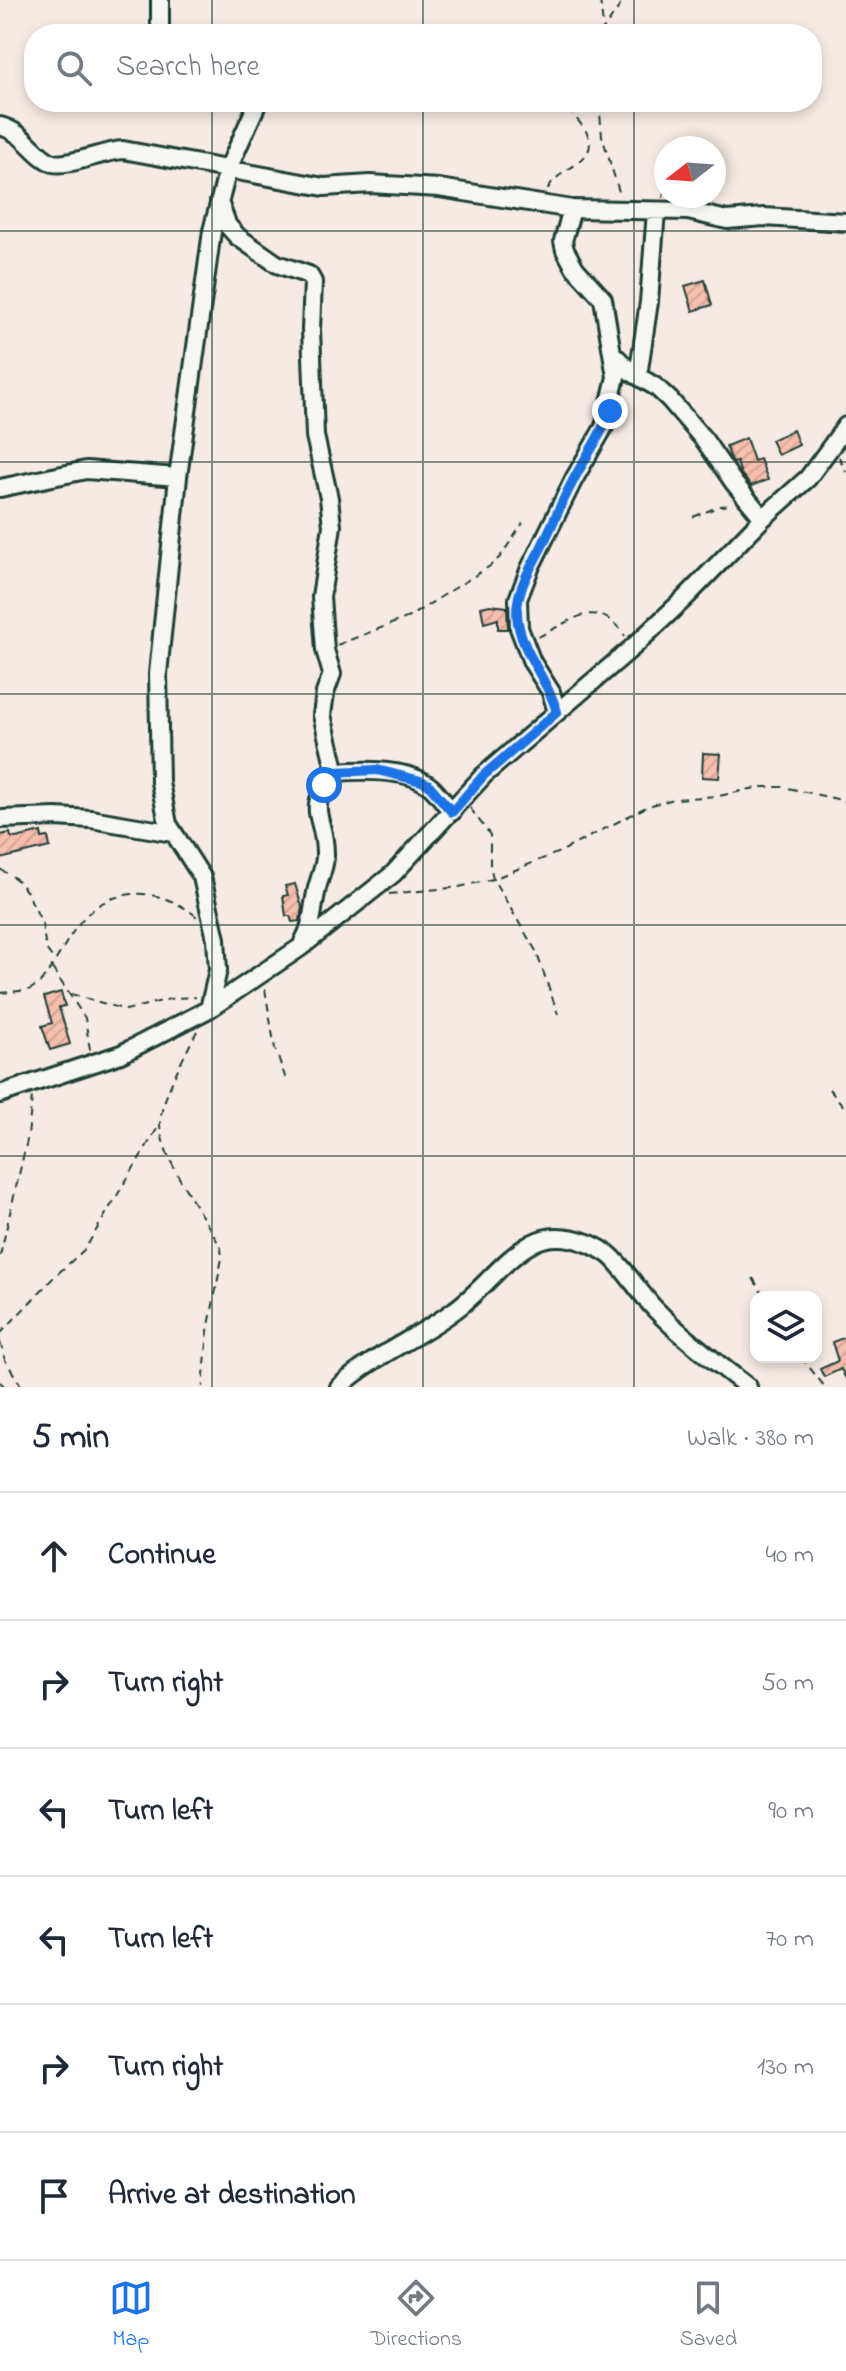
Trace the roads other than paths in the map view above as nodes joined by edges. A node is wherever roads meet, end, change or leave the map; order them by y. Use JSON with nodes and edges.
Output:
{"nodes":[{"id":1,"x":160,"y":0,"type":"edge"},
{"id":2,"x":160,"y":24,"type":"edge"},
{"id":3,"x":254,"y":112,"type":"edge"},
{"id":4,"x":0,"y":126,"type":"edge"},
{"id":5,"x":228,"y":169,"type":"junction"},
{"id":6,"x":572,"y":209,"type":"junction"},
{"id":7,"x":656,"y":211,"type":"junction"},
{"id":8,"x":846,"y":222,"type":"edge"},
{"id":9,"x":220,"y":229,"type":"junction"},
{"id":10,"x":613,"y":354,"type":"junction"},
{"id":11,"x":638,"y":376,"type":"junction"},
{"id":12,"x":846,"y":426,"type":"edge"},
{"id":13,"x":178,"y":477,"type":"junction"},
{"id":14,"x":0,"y":488,"type":"edge"},
{"id":15,"x":763,"y":518,"type":"junction"},
{"id":16,"x":557,"y":712,"type":"junction"},
{"id":17,"x":336,"y":772,"type":"junction"},
{"id":18,"x":456,"y":806,"type":"junction"},
{"id":19,"x":0,"y":819,"type":"edge"},
{"id":20,"x":173,"y":833,"type":"junction"},
{"id":21,"x":301,"y":947,"type":"junction"},
{"id":22,"x":211,"y":1004,"type":"junction"},
{"id":23,"x":0,"y":1094,"type":"edge"},
{"id":24,"x":339,"y":1387,"type":"edge"},
{"id":25,"x":748,"y":1387,"type":"edge"}],
"edges":[{"from":1,"to":2,"type":"street"},
{"from":3,"to":5,"type":"street"},
{"from":4,"to":5,"type":"street"},
{"from":5,"to":6,"type":"street"},
{"from":5,"to":9,"type":"street"},
{"from":6,"to":7,"type":"street"},
{"from":6,"to":10,"type":"street"},
{"from":7,"to":8,"type":"street"},
{"from":7,"to":11,"type":"street"},
{"from":9,"to":13,"type":"street"},
{"from":9,"to":17,"type":"street"},
{"from":10,"to":11,"type":"street"},
{"from":10,"to":16,"type":"street"},
{"from":11,"to":15,"type":"street"},
{"from":12,"to":15,"type":"street"},
{"from":13,"to":14,"type":"street"},
{"from":13,"to":20,"type":"street"},
{"from":15,"to":16,"type":"street"},
{"from":16,"to":18,"type":"street"},
{"from":17,"to":18,"type":"street"},
{"from":17,"to":21,"type":"street"},
{"from":18,"to":21,"type":"street"},
{"from":19,"to":20,"type":"street"},
{"from":20,"to":22,"type":"street"},
{"from":21,"to":22,"type":"street"},
{"from":22,"to":23,"type":"street"},
{"from":24,"to":25,"type":"street"}]}
